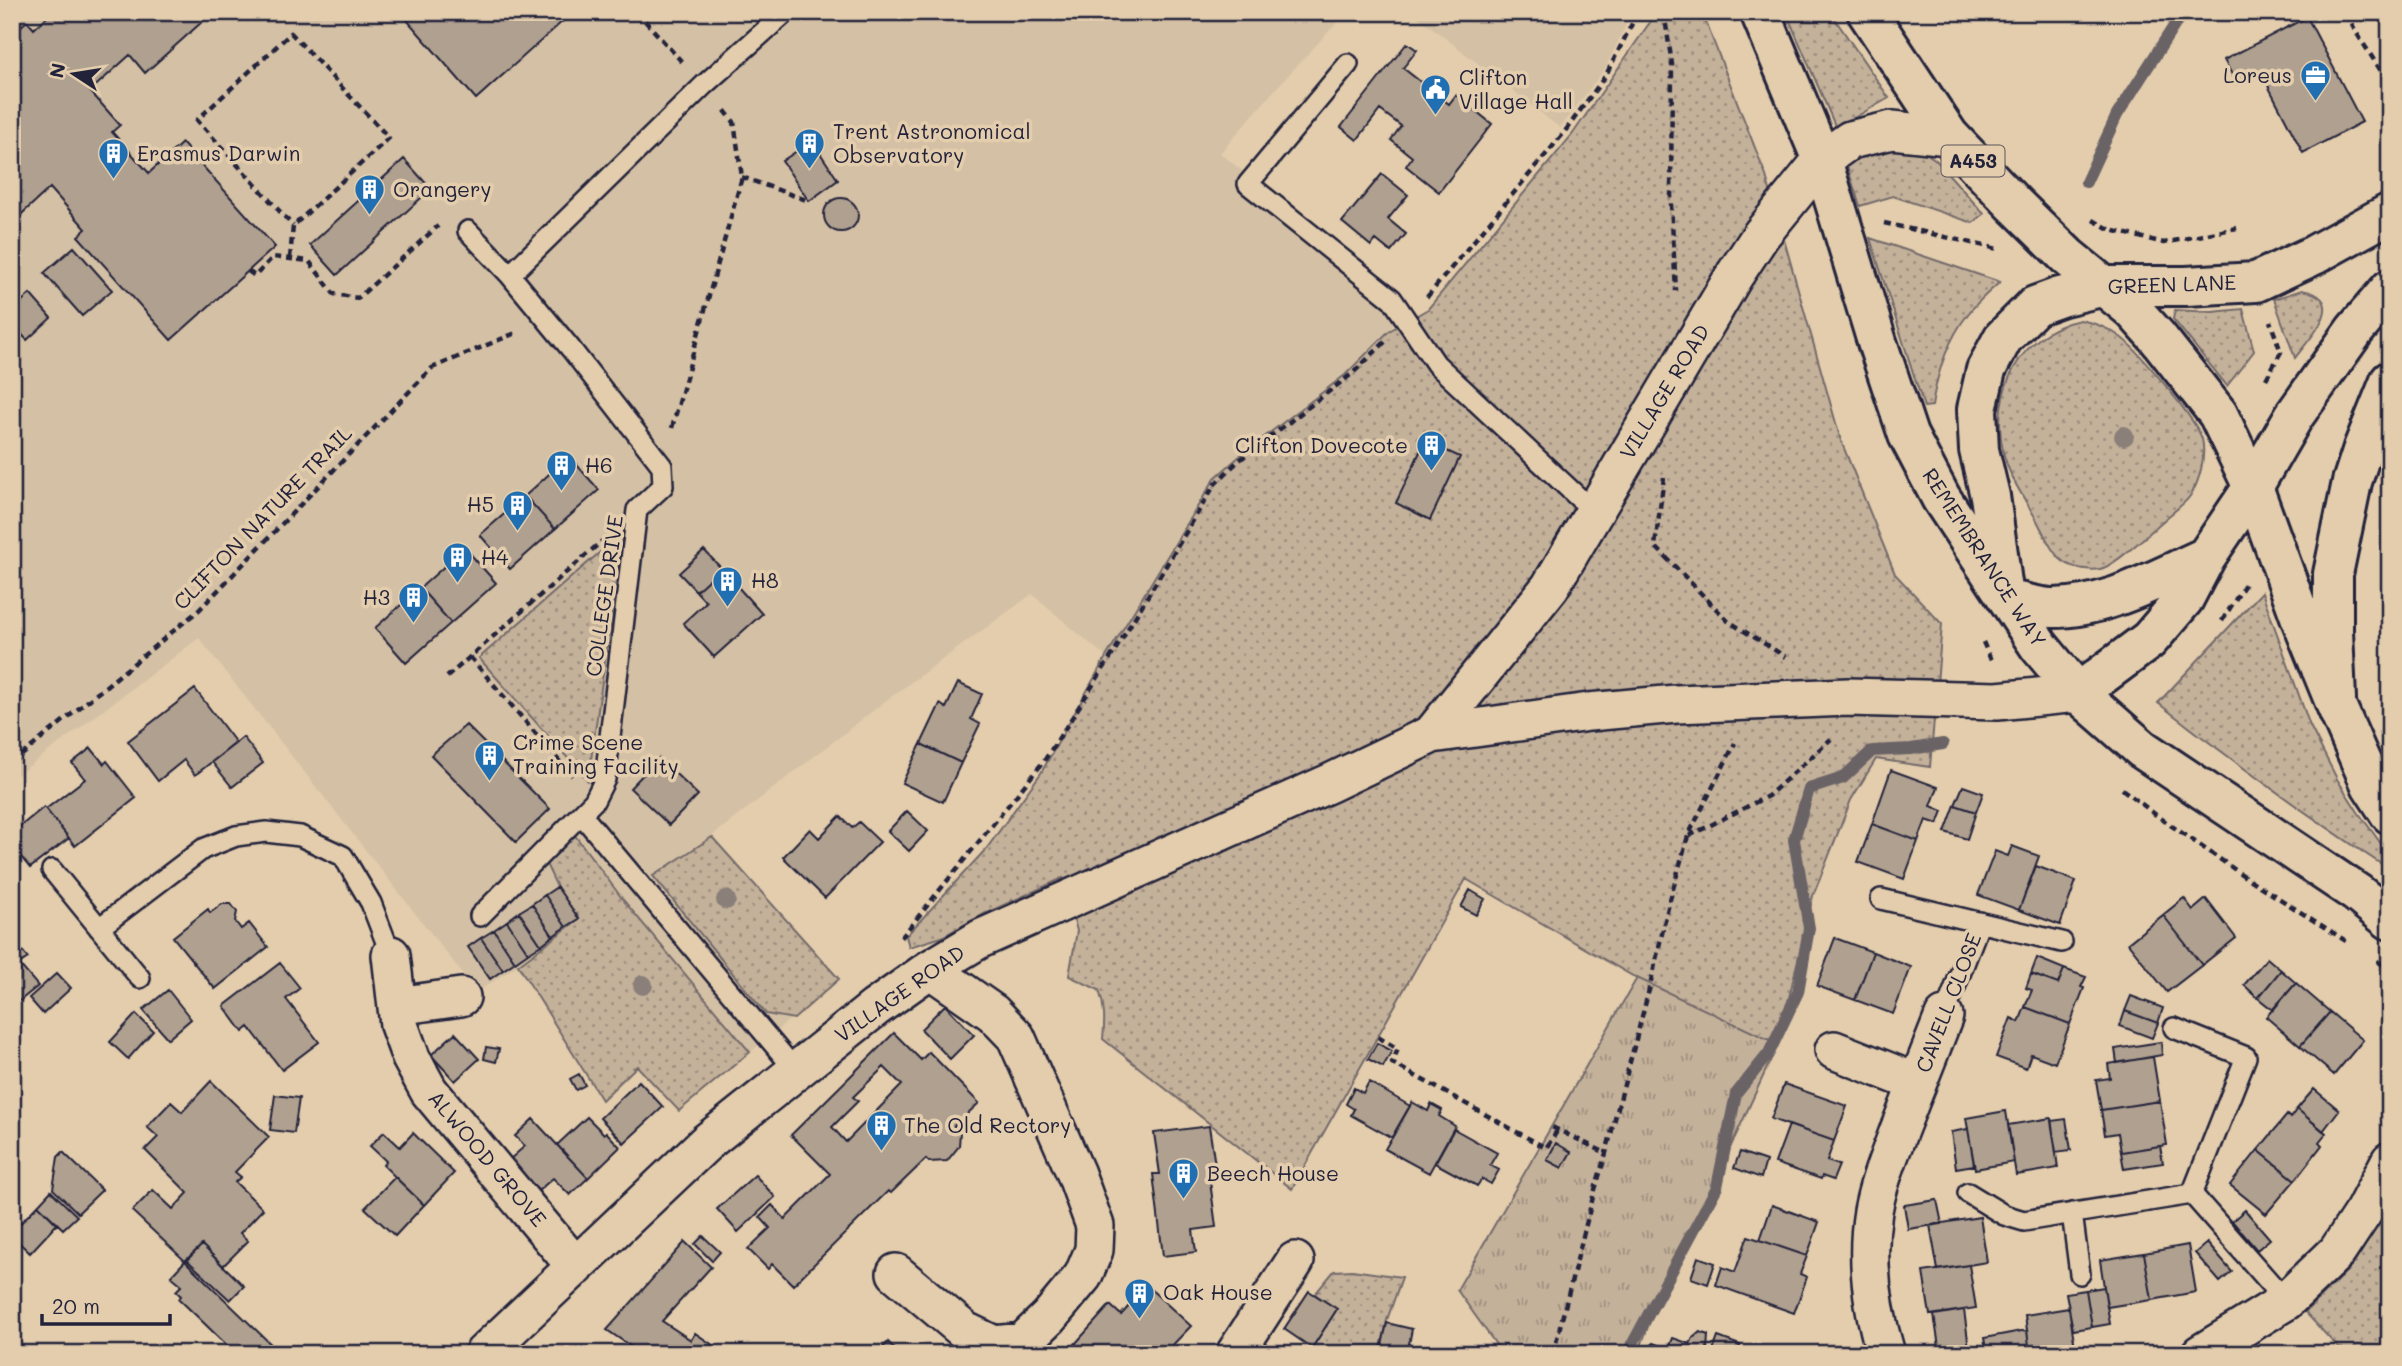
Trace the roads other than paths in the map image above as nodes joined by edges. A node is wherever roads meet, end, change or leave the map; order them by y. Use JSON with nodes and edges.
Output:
{"nodes":[{"id":1,"x":786,"y":12,"type":"edge"},
{"id":2,"x":1760,"y":12,"type":"edge"},
{"id":3,"x":1870,"y":14,"type":"edge"},
{"id":4,"x":1348,"y":64,"type":"dead end"},
{"id":5,"x":1949,"y":136,"type":"junction"},
{"id":6,"x":1822,"y":160,"type":"junction"},
{"id":7,"x":2390,"y":213,"type":"edge"},
{"id":8,"x":468,"y":231,"type":"road end"},
{"id":9,"x":510,"y":275,"type":"junction"},
{"id":10,"x":2105,"y":286,"type":"junction"},
{"id":11,"x":2390,"y":289,"type":"edge"},
{"id":12,"x":2390,"y":381,"type":"edge"},
{"id":13,"x":2253,"y":487,"type":"junction"},
{"id":14,"x":1595,"y":509,"type":"junction"},
{"id":15,"x":2206,"y":557,"type":"junction"},
{"id":16,"x":2006,"y":595,"type":"junction"},
{"id":17,"x":2078,"y":693,"type":"junction"},
{"id":18,"x":2336,"y":705,"type":"junction"},
{"id":19,"x":1432,"y":734,"type":"junction"},
{"id":20,"x":587,"y":808,"type":"junction"},
{"id":21,"x":2390,"y":814,"type":"edge"},
{"id":22,"x":52,"y":870,"type":"dead end"},
{"id":23,"x":1881,"y":899,"type":"dead end"},
{"id":24,"x":480,"y":916,"type":"dead end"},
{"id":25,"x":2390,"y":920,"type":"edge"},
{"id":26,"x":1980,"y":922,"type":"junction"},
{"id":27,"x":99,"y":928,"type":"junction"},
{"id":28,"x":2062,"y":942,"type":"dead end"},
{"id":29,"x":391,"y":955,"type":"joint"},
{"id":30,"x":930,"y":969,"type":"junction"},
{"id":31,"x":140,"y":978,"type":"dead end"},
{"id":32,"x":461,"y":997,"type":"dead end"},
{"id":33,"x":397,"y":1006,"type":"junction"},
{"id":34,"x":1944,"y":1016,"type":"joint"},
{"id":35,"x":2174,"y":1028,"type":"dead end"},
{"id":36,"x":1834,"y":1050,"type":"dead end"},
{"id":37,"x":796,"y":1071,"type":"junction"},
{"id":38,"x":1917,"y":1083,"type":"junction"},
{"id":39,"x":2390,"y":1161,"type":"edge"},
{"id":40,"x":1968,"y":1193,"type":"dead end"},
{"id":41,"x":2192,"y":1194,"type":"junction"},
{"id":42,"x":2072,"y":1213,"type":"junction"},
{"id":43,"x":1295,"y":1261,"type":"dead end"},
{"id":44,"x":576,"y":1266,"type":"junction"},
{"id":45,"x":896,"y":1273,"type":"dead end"},
{"id":46,"x":2080,"y":1274,"type":"dead end"},
{"id":47,"x":2286,"y":1301,"type":"junction"},
{"id":48,"x":1246,"y":1351,"type":"edge"},
{"id":49,"x":483,"y":1354,"type":"edge"},
{"id":50,"x":1886,"y":1354,"type":"edge"},
{"id":51,"x":2200,"y":1354,"type":"edge"}],
"edges":[{"from":1,"to":9,"type":"lane"},
{"from":2,"to":6,"type":"main road","name":"REMEMBRANCE WAY"},
{"from":3,"to":5,"type":"main road","number":"A453"},
{"from":4,"to":14,"type":"lane"},
{"from":5,"to":6,"type":"street","name":"VILLAGE ROAD"},
{"from":5,"to":10,"type":"main road","number":"A453"},
{"from":6,"to":14,"type":"street","name":"VILLAGE ROAD"},
{"from":6,"to":16,"type":"main road","name":"REMEMBRANCE WAY"},
{"from":7,"to":10,"type":"main road","name":"GREEN LANE"},
{"from":8,"to":9,"type":"lane"},
{"from":9,"to":20,"type":"lane","name":"COLLEGE DRIVE"},
{"from":10,"to":13,"type":"main road","number":"A453"},
{"from":10,"to":16,"type":"main road","name":"GREEN LANE"},
{"from":11,"to":13,"type":"main road"},
{"from":12,"to":18,"type":"main road"},
{"from":13,"to":15,"type":"main road"},
{"from":13,"to":18,"type":"main road","number":"A453"},
{"from":14,"to":19,"type":"street","name":"VILLAGE ROAD"},
{"from":15,"to":16,"type":"main road"},
{"from":15,"to":17,"type":"main road"},
{"from":16,"to":17,"type":"main road","name":"REMEMBRANCE WAY"},
{"from":17,"to":19,"type":"street","name":"VILLAGE ROAD"},
{"from":17,"to":25,"type":"main road","name":"REMEMBRANCE WAY"},
{"from":18,"to":21,"type":"main road","number":"A453"},
{"from":19,"to":30,"type":"street","name":"VILLAGE ROAD"},
{"from":20,"to":24,"type":"lane"},
{"from":20,"to":37,"type":"lane"},
{"from":22,"to":27,"type":"lane"},
{"from":23,"to":26,"type":"lane","name":"CAVELL CLOSE"},
{"from":26,"to":28,"type":"lane","name":"CAVELL CLOSE"},
{"from":26,"to":34,"type":"lane","name":"CAVELL CLOSE"},
{"from":27,"to":29,"type":"lane","name":"ALWOOD GROVE"},
{"from":27,"to":31,"type":"lane"},
{"from":29,"to":33,"type":"street","name":"ALWOOD GROVE"},
{"from":30,"to":37,"type":"street","name":"VILLAGE ROAD"},
{"from":30,"to":45,"type":"street"},
{"from":32,"to":33,"type":"street"},
{"from":33,"to":44,"type":"street","name":"ALWOOD GROVE"},
{"from":34,"to":38,"type":"street","name":"CAVELL CLOSE"},
{"from":35,"to":41,"type":"lane"},
{"from":36,"to":38,"type":"street","name":"CAVELL CLOSE"},
{"from":37,"to":44,"type":"street","name":"VILLAGE ROAD"},
{"from":38,"to":50,"type":"street","name":"CAVELL CLOSE"},
{"from":39,"to":47,"type":"street"},
{"from":40,"to":42,"type":"lane"},
{"from":41,"to":42,"type":"lane"},
{"from":41,"to":47,"type":"lane"},
{"from":42,"to":46,"type":"lane"},
{"from":43,"to":48,"type":"street"},
{"from":44,"to":49,"type":"street","name":"VILLAGE ROAD"},
{"from":47,"to":51,"type":"street"}]}
